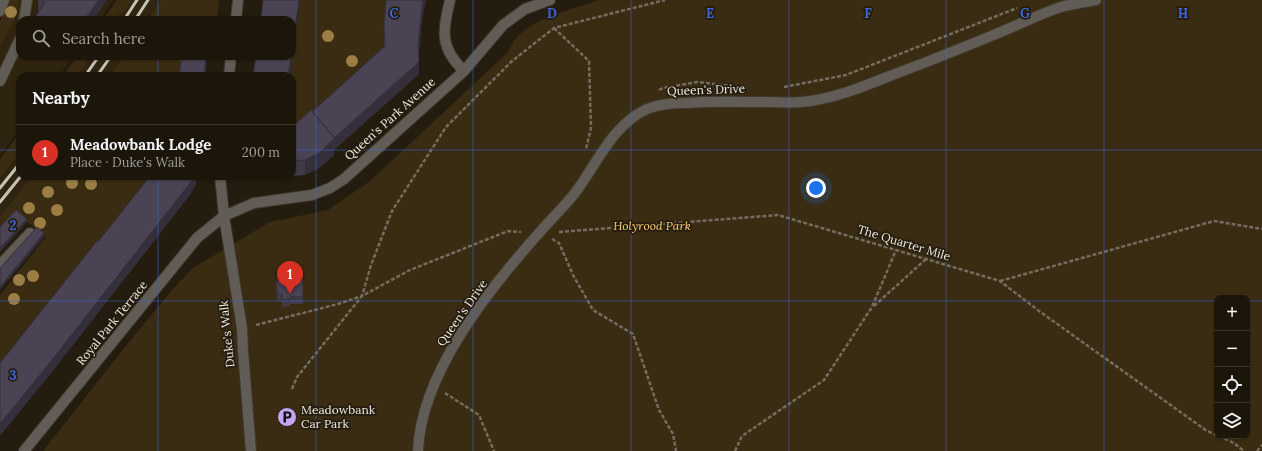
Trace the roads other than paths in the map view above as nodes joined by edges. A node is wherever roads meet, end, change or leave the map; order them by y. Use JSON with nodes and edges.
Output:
{"nodes":[{"id":1,"x":4,"y":0,"type":"edge"},
{"id":2,"x":27,"y":0,"type":"edge"},
{"id":3,"x":238,"y":0,"type":"edge"},
{"id":4,"x":450,"y":0,"type":"edge"},
{"id":5,"x":550,"y":0,"type":"edge"},
{"id":6,"x":1096,"y":0,"type":"edge"},
{"id":7,"x":0,"y":11,"type":"edge"},
{"id":8,"x":25,"y":16,"type":"edge"},
{"id":9,"x":236,"y":16,"type":"edge"},
{"id":10,"x":16,"y":47,"type":"edge"},
{"id":11,"x":231,"y":60,"type":"edge"},
{"id":12,"x":464,"y":71,"type":"junction"},
{"id":13,"x":229,"y":72,"type":"edge"},
{"id":14,"x":0,"y":81,"type":"edge"},
{"id":15,"x":220,"y":180,"type":"edge"},
{"id":16,"x":224,"y":216,"type":"junction"},
{"id":17,"x":30,"y":233,"type":"edge"},
{"id":18,"x":0,"y":265,"type":"edge"},
{"id":19,"x":24,"y":451,"type":"edge"},
{"id":20,"x":251,"y":451,"type":"edge"},
{"id":21,"x":418,"y":451,"type":"edge"}],
"edges":[{"from":1,"to":7,"type":"street"},
{"from":2,"to":8,"type":"street"},
{"from":3,"to":9,"type":"street"},
{"from":4,"to":12,"type":"street"},
{"from":5,"to":12,"type":"street","name":"Queen's Park Avenue"},
{"from":6,"to":21,"type":"street","name":"Queen's Drive"},
{"from":10,"to":14,"type":"street"},
{"from":11,"to":13,"type":"street"},
{"from":12,"to":16,"type":"street","name":"Queen's Park Avenue"},
{"from":15,"to":16,"type":"street","name":"Duke's Walk"},
{"from":16,"to":19,"type":"street","name":"Royal Park Terrace"},
{"from":16,"to":20,"type":"street","name":"Duke's Walk"},
{"from":17,"to":18,"type":"street"}]}
